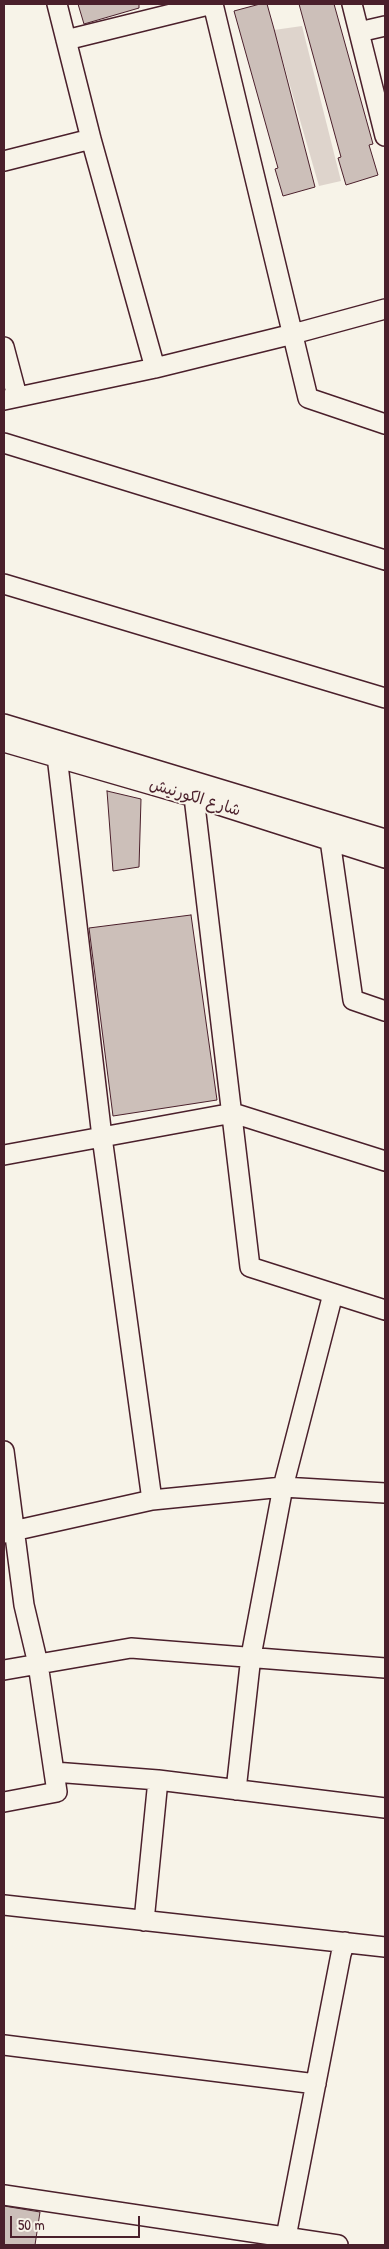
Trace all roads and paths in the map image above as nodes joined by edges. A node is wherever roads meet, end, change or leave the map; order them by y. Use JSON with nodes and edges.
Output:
{"nodes":[{"id":1,"x":57,"y":4,"type":"edge"},
{"id":2,"x":213,"y":4,"type":"edge"},
{"id":3,"x":352,"y":4,"type":"edge"},
{"id":4,"x":385,"y":26,"type":"edge"},
{"id":5,"x":359,"y":32,"type":"junction"},
{"id":6,"x":66,"y":40,"type":"junction"},
{"id":7,"x":385,"y":136,"type":"edge"},
{"id":8,"x":91,"y":139,"type":"junction"},
{"id":9,"x":4,"y":161,"type":"edge"},
{"id":10,"x":385,"y":309,"type":"edge"},
{"id":11,"x":294,"y":334,"type":"junction"},
{"id":12,"x":4,"y":348,"type":"edge"},
{"id":13,"x":154,"y":368,"type":"junction"},
{"id":14,"x":10,"y":398,"type":"edge"},
{"id":15,"x":385,"y":424,"type":"edge"},
{"id":16,"x":4,"y":443,"type":"edge"},
{"id":17,"x":385,"y":560,"type":"edge"},
{"id":18,"x":4,"y":584,"type":"edge"},
{"id":19,"x":385,"y":698,"type":"edge"},
{"id":20,"x":4,"y":724,"type":"edge"},
{"id":21,"x":4,"y":742,"type":"edge"},
{"id":22,"x":57,"y":756,"type":"junction"},
{"id":23,"x":194,"y":797,"type":"junction"},
{"id":24,"x":385,"y":839,"type":"edge"},
{"id":25,"x":330,"y":840,"type":"junction"},
{"id":26,"x":385,"y":858,"type":"edge"},
{"id":27,"x":385,"y":1011,"type":"edge"},
{"id":28,"x":233,"y":1113,"type":"junction"},
{"id":29,"x":102,"y":1137,"type":"junction"},
{"id":30,"x":4,"y":1155,"type":"edge"},
{"id":31,"x":385,"y":1161,"type":"edge"},
{"id":32,"x":334,"y":1294,"type":"junction"},
{"id":33,"x":385,"y":1310,"type":"edge"},
{"id":34,"x":4,"y":1451,"type":"edge"},
{"id":35,"x":283,"y":1487,"type":"junction"},
{"id":36,"x":385,"y":1493,"type":"edge"},
{"id":37,"x":152,"y":1500,"type":"junction"},
{"id":38,"x":9,"y":1532,"type":"edge"},
{"id":39,"x":251,"y":1656,"type":"junction"},
{"id":40,"x":38,"y":1664,"type":"junction"},
{"id":41,"x":385,"y":1668,"type":"edge"},
{"id":42,"x":4,"y":1670,"type":"edge"},
{"id":43,"x":54,"y":1772,"type":"junction"},
{"id":44,"x":158,"y":1780,"type":"junction"},
{"id":45,"x":236,"y":1790,"type":"junction"},
{"id":46,"x":4,"y":1802,"type":"edge"},
{"id":47,"x":385,"y":1808,"type":"edge"},
{"id":48,"x":4,"y":1905,"type":"edge"},
{"id":49,"x":144,"y":1921,"type":"junction"},
{"id":50,"x":345,"y":1942,"type":"junction"},
{"id":51,"x":385,"y":1947,"type":"edge"},
{"id":52,"x":4,"y":2045,"type":"edge"},
{"id":53,"x":316,"y":2084,"type":"junction"},
{"id":54,"x":4,"y":2195,"type":"edge"},
{"id":55,"x":286,"y":2237,"type":"junction"},
{"id":56,"x":338,"y":2245,"type":"edge"}],
"edges":[{"from":1,"to":6,"type":"street"},
{"from":2,"to":6,"type":"street"},
{"from":2,"to":11,"type":"street"},
{"from":3,"to":5,"type":"street"},
{"from":4,"to":5,"type":"street"},
{"from":5,"to":7,"type":"street"},
{"from":6,"to":8,"type":"street"},
{"from":8,"to":9,"type":"street"},
{"from":8,"to":13,"type":"street"},
{"from":10,"to":11,"type":"street"},
{"from":11,"to":13,"type":"street"},
{"from":11,"to":15,"type":"street"},
{"from":12,"to":14,"type":"street"},
{"from":13,"to":14,"type":"street"},
{"from":16,"to":17,"type":"street"},
{"from":18,"to":19,"type":"street"},
{"from":20,"to":24,"type":"street","name":"شارع الكورنيش"},
{"from":21,"to":22,"type":"street","name":"شارع الكورنيش"},
{"from":22,"to":23,"type":"street","name":"شارع الكورنيش"},
{"from":22,"to":29,"type":"street"},
{"from":23,"to":25,"type":"street","name":"شارع الكورنيش"},
{"from":23,"to":28,"type":"street"},
{"from":25,"to":26,"type":"street","name":"شارع الكورنيش"},
{"from":25,"to":27,"type":"street"},
{"from":28,"to":29,"type":"street"},
{"from":28,"to":31,"type":"street"},
{"from":28,"to":32,"type":"street"},
{"from":29,"to":30,"type":"street"},
{"from":29,"to":37,"type":"street"},
{"from":32,"to":33,"type":"street"},
{"from":32,"to":35,"type":"street"},
{"from":34,"to":38,"type":"street"},
{"from":35,"to":36,"type":"street"},
{"from":35,"to":37,"type":"street"},
{"from":35,"to":39,"type":"street"},
{"from":37,"to":38,"type":"street"},
{"from":38,"to":40,"type":"street"},
{"from":39,"to":40,"type":"street"},
{"from":39,"to":41,"type":"street"},
{"from":39,"to":45,"type":"street"},
{"from":40,"to":42,"type":"street"},
{"from":40,"to":43,"type":"street"},
{"from":43,"to":44,"type":"street"},
{"from":43,"to":46,"type":"street"},
{"from":44,"to":45,"type":"street"},
{"from":44,"to":49,"type":"street"},
{"from":45,"to":47,"type":"street"},
{"from":48,"to":49,"type":"street"},
{"from":49,"to":50,"type":"street"},
{"from":50,"to":51,"type":"street"},
{"from":50,"to":53,"type":"street"},
{"from":52,"to":53,"type":"street"},
{"from":53,"to":55,"type":"street"},
{"from":54,"to":55,"type":"street"},
{"from":55,"to":56,"type":"street"}]}
